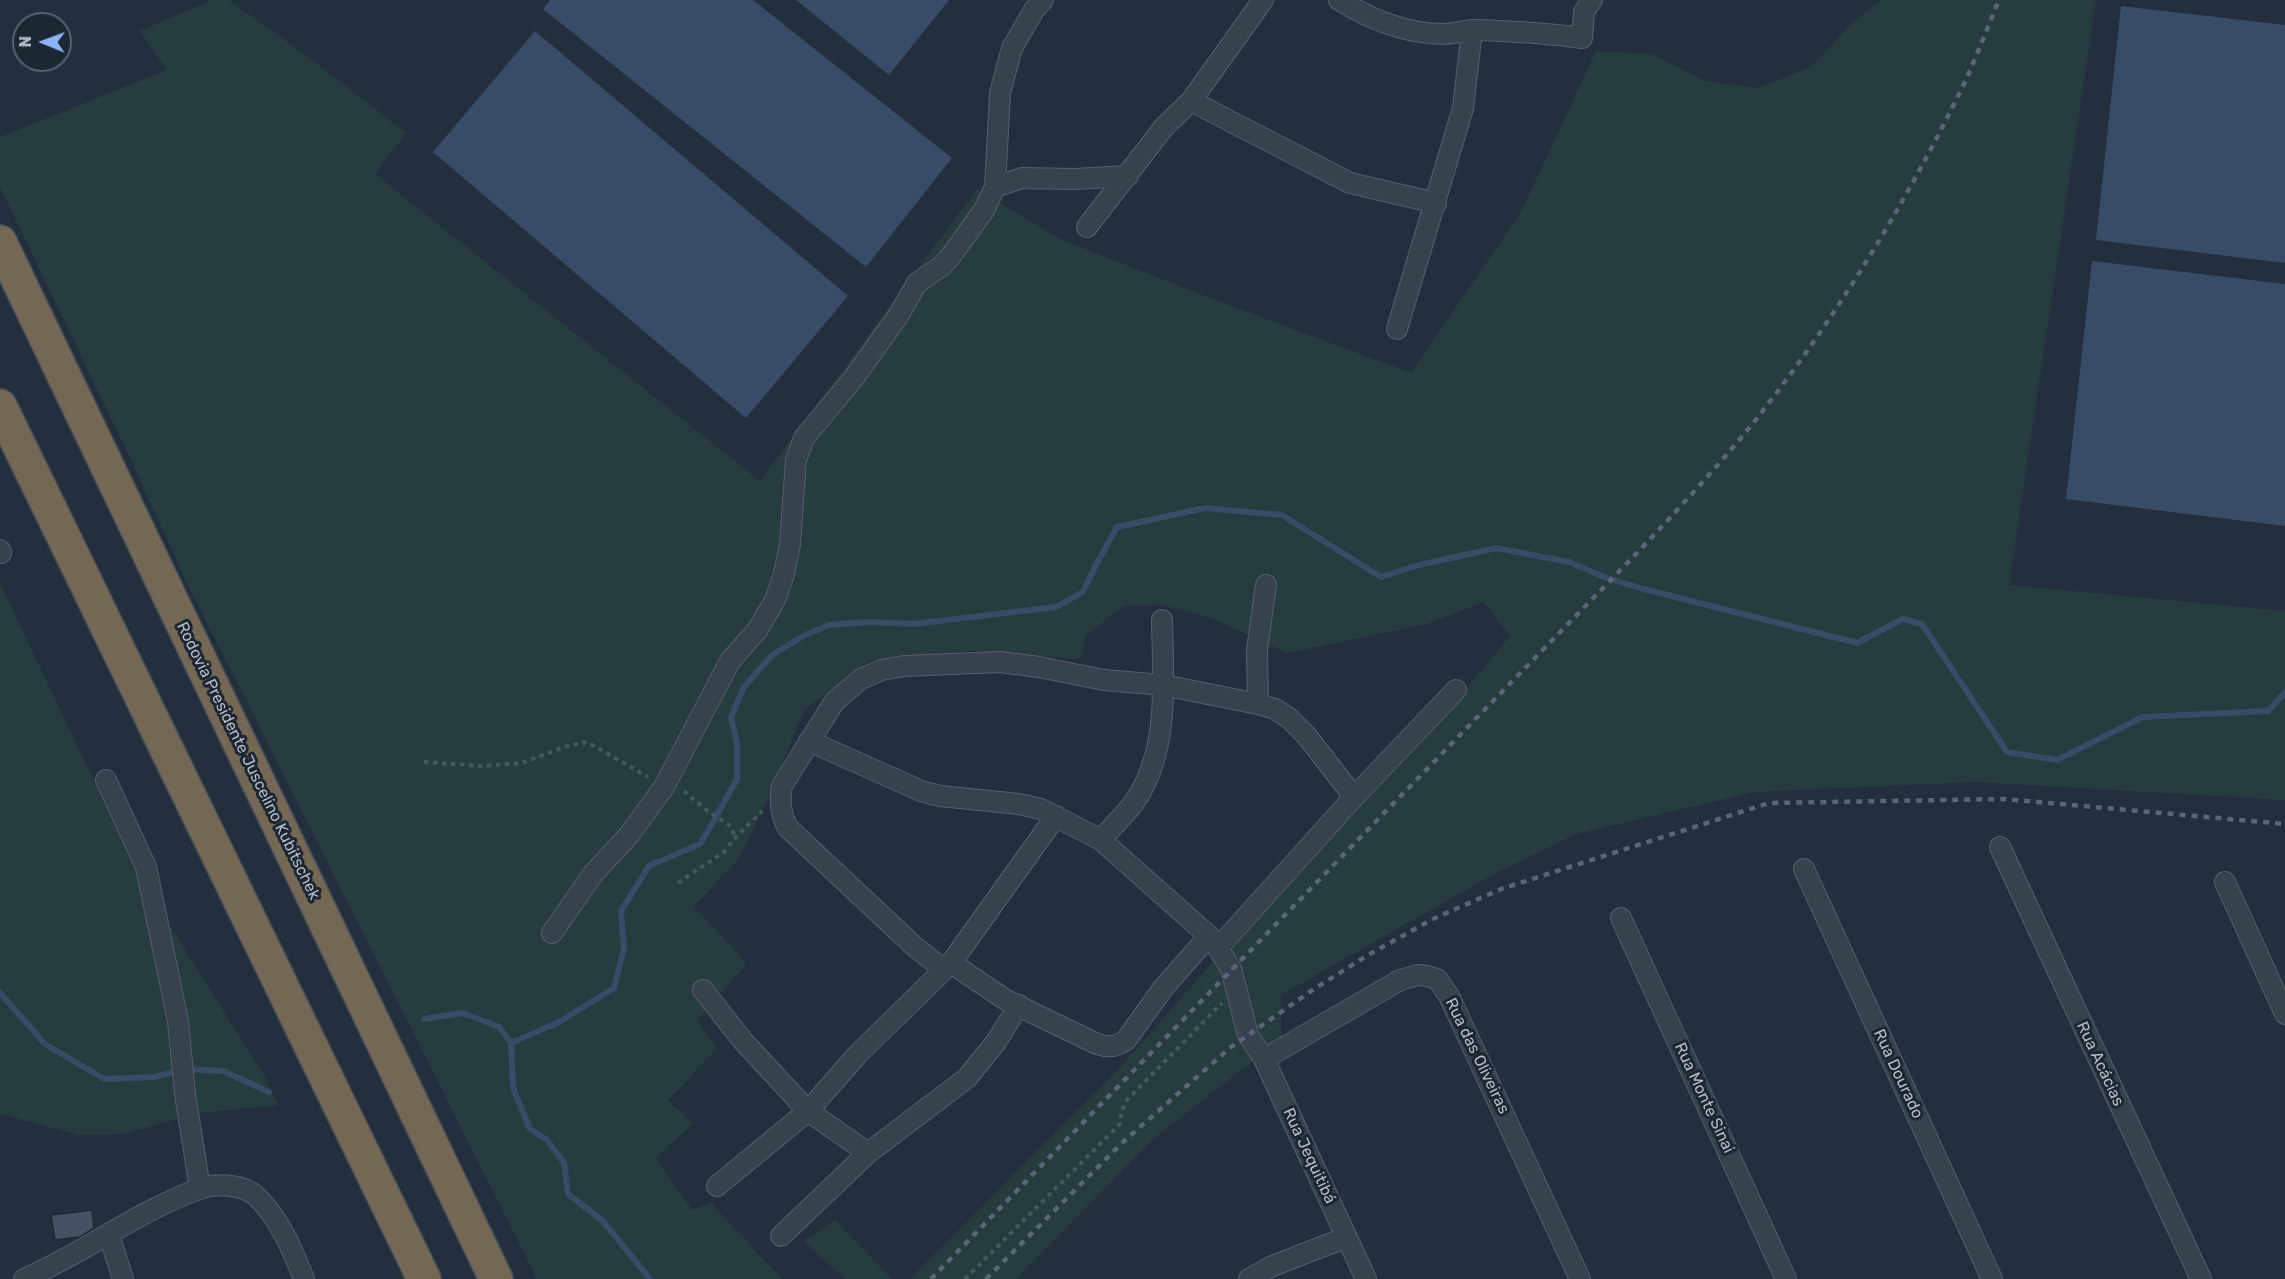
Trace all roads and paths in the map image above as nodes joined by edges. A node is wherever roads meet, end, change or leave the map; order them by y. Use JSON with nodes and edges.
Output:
{"nodes":[{"id":1,"x":1043,"y":0,"type":"edge"},
{"id":2,"x":1263,"y":0,"type":"edge"},
{"id":3,"x":1339,"y":0,"type":"edge"},
{"id":4,"x":1592,"y":0,"type":"edge"},
{"id":5,"x":1472,"y":30,"type":"junction"},
{"id":6,"x":1191,"y":101,"type":"junction"},
{"id":7,"x":1128,"y":176,"type":"junction"},
{"id":8,"x":995,"y":187,"type":"junction"},
{"id":9,"x":1436,"y":203,"type":"junction"},
{"id":10,"x":1088,"y":227,"type":"dead end"},
{"id":11,"x":0,"y":242,"type":"edge"},
{"id":12,"x":1397,"y":329,"type":"dead end"},
{"id":13,"x":0,"y":406,"type":"edge"},
{"id":14,"x":1266,"y":585,"type":"dead end"},
{"id":15,"x":1162,"y":620,"type":"dead end"},
{"id":16,"x":1163,"y":685,"type":"junction"},
{"id":17,"x":1456,"y":690,"type":"dead end"},
{"id":18,"x":1258,"y":704,"type":"junction"},
{"id":19,"x":809,"y":741,"type":"junction"},
{"id":20,"x":424,"y":762,"type":"dead end"},
{"id":21,"x":106,"y":780,"type":"dead end"},
{"id":22,"x":664,"y":787,"type":"junction"},
{"id":23,"x":1354,"y":797,"type":"junction"},
{"id":24,"x":780,"y":799,"type":"junction"},
{"id":25,"x":1056,"y":816,"type":"junction"},
{"id":26,"x":735,"y":837,"type":"junction"},
{"id":27,"x":1101,"y":840,"type":"junction"},
{"id":28,"x":2000,"y":848,"type":"dead end"},
{"id":29,"x":1804,"y":869,"type":"dead end"},
{"id":30,"x":2225,"y":882,"type":"dead end"},
{"id":31,"x":678,"y":883,"type":"dead end"},
{"id":32,"x":1621,"y":918,"type":"dead end"},
{"id":33,"x":552,"y":933,"type":"dead end"},
{"id":34,"x":1214,"y":942,"type":"junction"},
{"id":35,"x":947,"y":967,"type":"junction"},
{"id":36,"x":1236,"y":988,"type":"junction"},
{"id":37,"x":703,"y":990,"type":"dead end"},
{"id":38,"x":1019,"y":1005,"type":"junction"},
{"id":39,"x":2285,"y":1014,"type":"edge"},
{"id":40,"x":1264,"y":1059,"type":"junction"},
{"id":41,"x":808,"y":1111,"type":"junction"},
{"id":42,"x":868,"y":1153,"type":"junction"},
{"id":43,"x":717,"y":1186,"type":"dead end"},
{"id":44,"x":200,"y":1189,"type":"junction"},
{"id":45,"x":109,"y":1235,"type":"junction"},
{"id":46,"x":781,"y":1236,"type":"dead end"},
{"id":47,"x":1347,"y":1237,"type":"junction"},
{"id":48,"x":24,"y":1279,"type":"edge"},
{"id":49,"x":123,"y":1279,"type":"edge"},
{"id":50,"x":304,"y":1279,"type":"edge"},
{"id":51,"x":424,"y":1279,"type":"edge"},
{"id":52,"x":496,"y":1279,"type":"edge"},
{"id":53,"x":965,"y":1279,"type":"edge"},
{"id":54,"x":1249,"y":1279,"type":"edge"},
{"id":55,"x":1366,"y":1279,"type":"edge"},
{"id":56,"x":1580,"y":1279,"type":"edge"},
{"id":57,"x":1786,"y":1279,"type":"edge"},
{"id":58,"x":1992,"y":1279,"type":"edge"},
{"id":59,"x":2201,"y":1279,"type":"edge"}],
"edges":[{"from":1,"to":8,"type":"street"},
{"from":2,"to":6,"type":"street"},
{"from":3,"to":5,"type":"street"},
{"from":4,"to":5,"type":"street"},
{"from":5,"to":9,"type":"street"},
{"from":6,"to":7,"type":"street"},
{"from":6,"to":9,"type":"street"},
{"from":7,"to":8,"type":"street"},
{"from":7,"to":10,"type":"street"},
{"from":8,"to":22,"type":"street"},
{"from":9,"to":12,"type":"street"},
{"from":11,"to":52,"type":"highway","name":"Rodovia Presidente Juscelino Kubitschek"},
{"from":13,"to":51,"type":"highway"},
{"from":14,"to":18,"type":"street"},
{"from":15,"to":16,"type":"street"},
{"from":16,"to":18,"type":"street"},
{"from":16,"to":19,"type":"street"},
{"from":16,"to":27,"type":"street"},
{"from":17,"to":23,"type":"street"},
{"from":18,"to":23,"type":"street"},
{"from":19,"to":24,"type":"street"},
{"from":19,"to":25,"type":"street","name":"Rua Jequitibá"},
{"from":20,"to":22,"type":"path"},
{"from":21,"to":44,"type":"street"},
{"from":22,"to":26,"type":"path"},
{"from":22,"to":33,"type":"street"},
{"from":23,"to":34,"type":"street"},
{"from":24,"to":26,"type":"path"},
{"from":24,"to":35,"type":"street"},
{"from":25,"to":27,"type":"street","name":"Rua Jequitibá"},
{"from":25,"to":35,"type":"street"},
{"from":26,"to":31,"type":"path"},
{"from":27,"to":34,"type":"street","name":"Rua Jequitibá"},
{"from":28,"to":59,"type":"street","name":"Rua Acácias"},
{"from":29,"to":58,"type":"street","name":"Rua Dourado"},
{"from":30,"to":39,"type":"street"},
{"from":32,"to":57,"type":"street","name":"Rua Monte Sinai"},
{"from":34,"to":36,"type":"street","name":"Rua Jequitibá"},
{"from":34,"to":38,"type":"street"},
{"from":35,"to":38,"type":"street"},
{"from":35,"to":41,"type":"street"},
{"from":36,"to":40,"type":"street","name":"Rua Jequitibá"},
{"from":36,"to":53,"type":"path"},
{"from":37,"to":41,"type":"street"},
{"from":38,"to":42,"type":"street"},
{"from":40,"to":47,"type":"street","name":"Rua Jequitibá"},
{"from":40,"to":56,"type":"street","name":"Rua das Oliveiras"},
{"from":41,"to":42,"type":"street"},
{"from":41,"to":43,"type":"street"},
{"from":42,"to":46,"type":"street"},
{"from":44,"to":45,"type":"street"},
{"from":44,"to":50,"type":"street"},
{"from":45,"to":48,"type":"street"},
{"from":45,"to":49,"type":"street"},
{"from":47,"to":54,"type":"street"},
{"from":47,"to":55,"type":"street","name":"Rua Jequitibá"}]}
